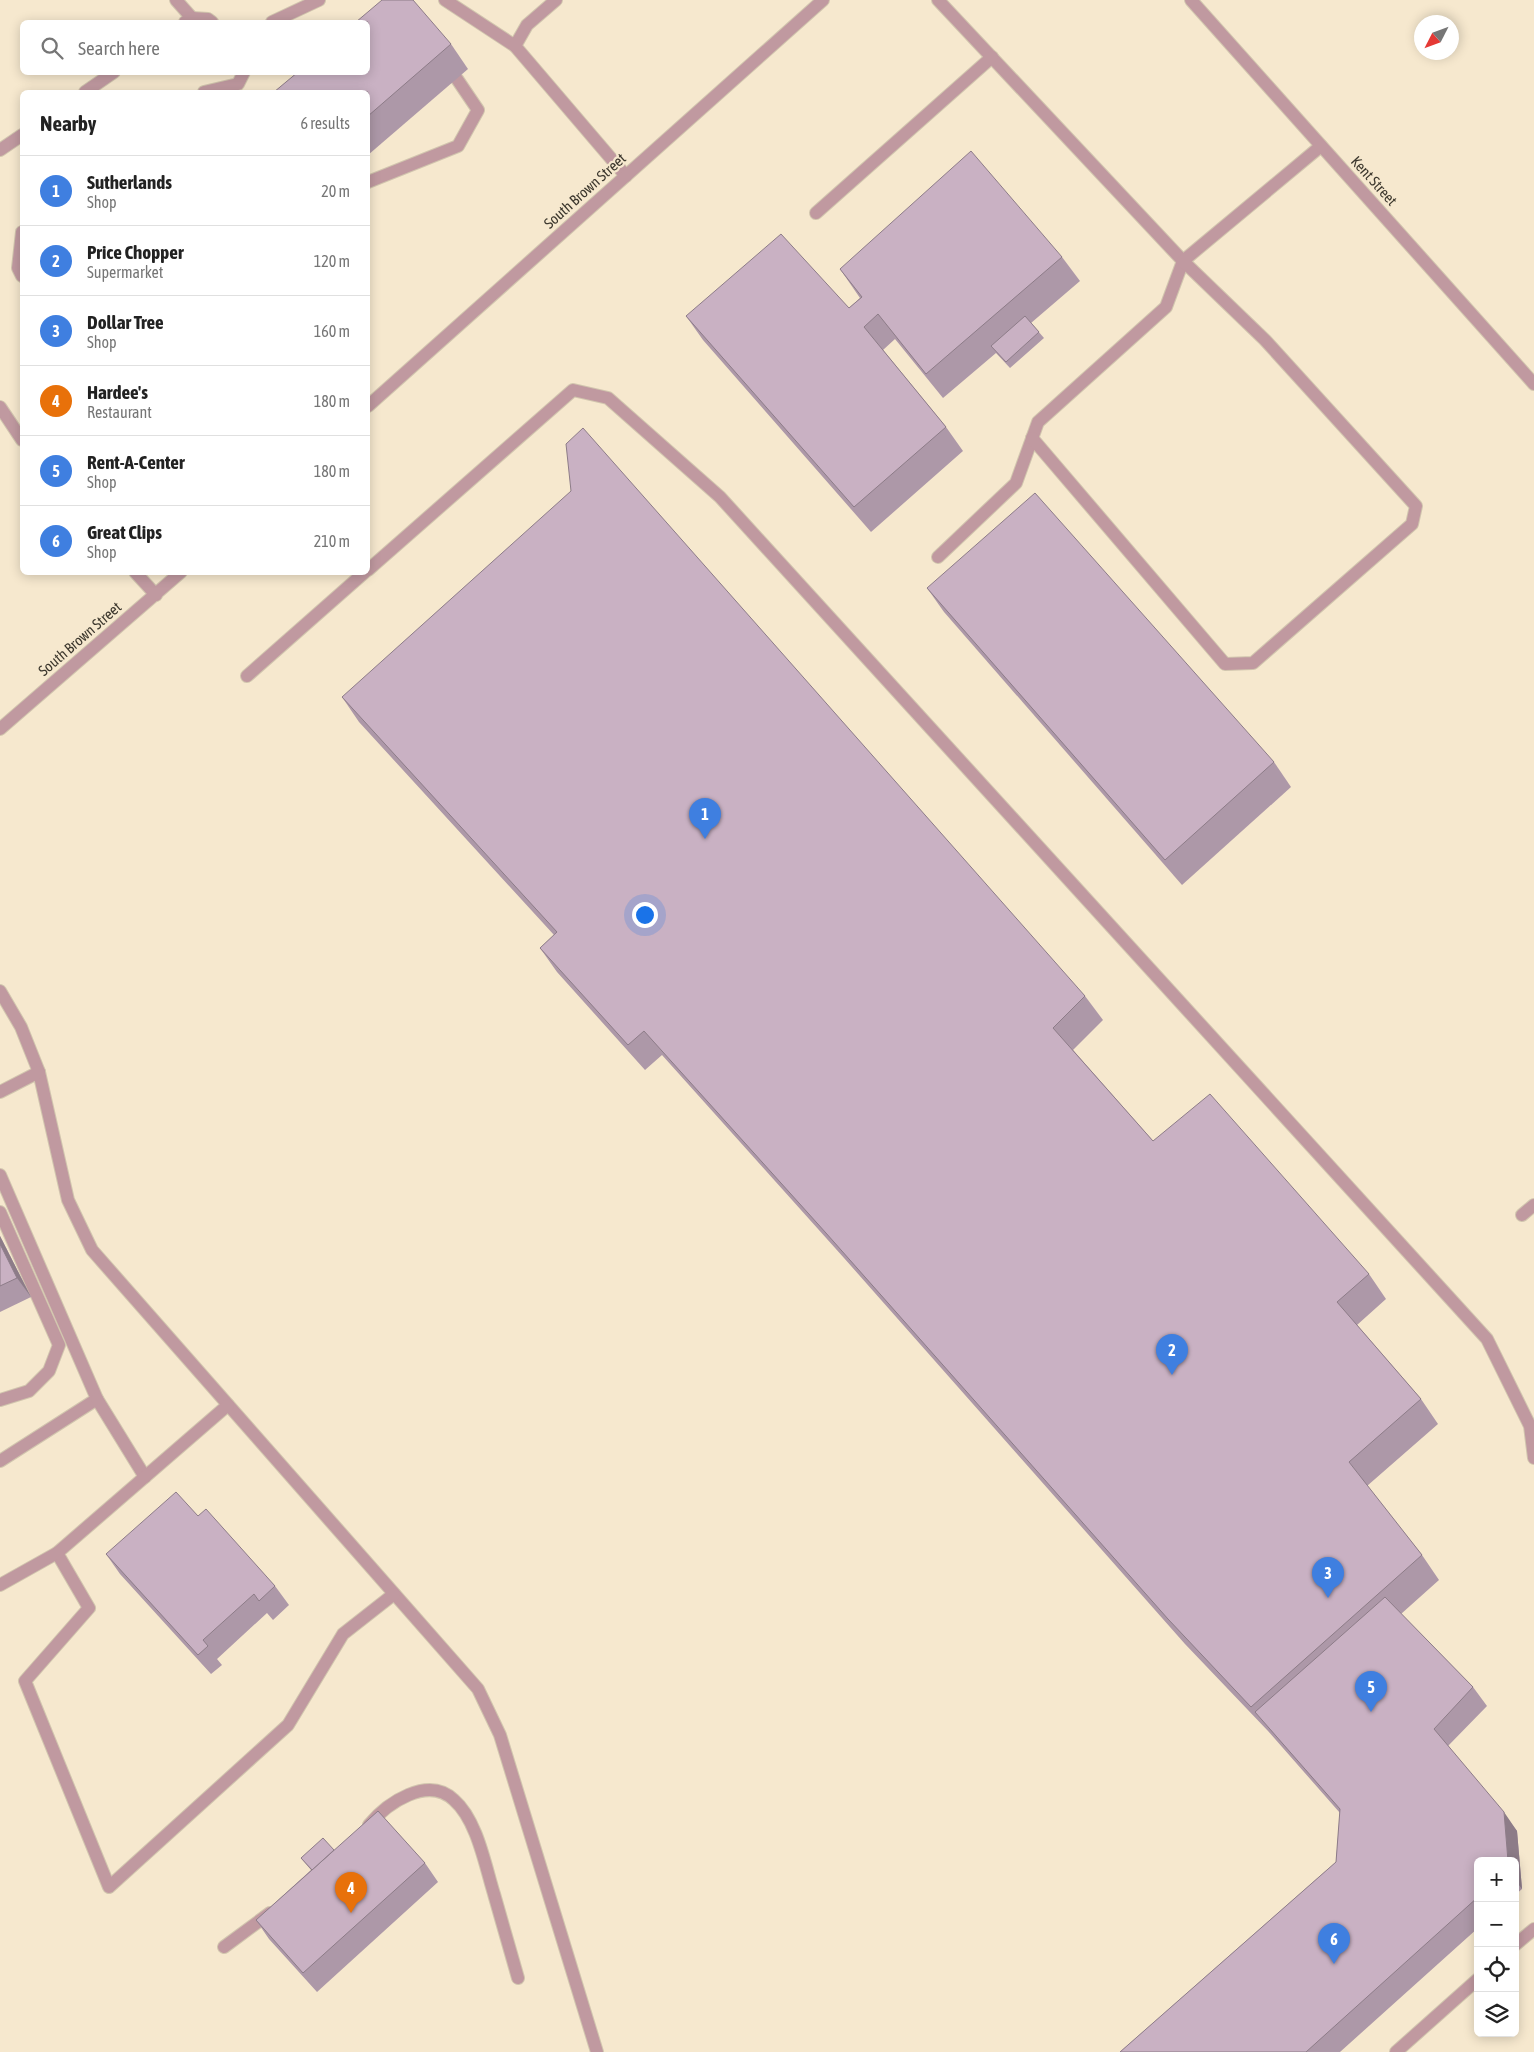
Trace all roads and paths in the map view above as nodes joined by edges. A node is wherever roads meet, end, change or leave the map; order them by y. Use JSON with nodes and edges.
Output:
{"nodes":[{"id":1,"x":176,"y":0,"type":"edge"},
{"id":2,"x":319,"y":0,"type":"edge"},
{"id":3,"x":445,"y":0,"type":"edge"},
{"id":4,"x":556,"y":0,"type":"edge"},
{"id":5,"x":823,"y":0,"type":"edge"},
{"id":6,"x":938,"y":0,"type":"edge"},
{"id":7,"x":1191,"y":0,"type":"edge"},
{"id":8,"x":188,"y":20,"type":"edge"},
{"id":9,"x":209,"y":20,"type":"edge"},
{"id":10,"x":276,"y":20,"type":"edge"},
{"id":11,"x":514,"y":46,"type":"junction"},
{"id":12,"x":992,"y":57,"type":"junction"},
{"id":13,"x":110,"y":75,"type":"edge"},
{"id":14,"x":242,"y":75,"type":"edge"},
{"id":15,"x":456,"y":79,"type":"dead end"},
{"id":16,"x":88,"y":90,"type":"edge"},
{"id":17,"x":212,"y":90,"type":"edge"},
{"id":18,"x":20,"y":136,"type":"edge"},
{"id":19,"x":1321,"y":146,"type":"junction"},
{"id":20,"x":0,"y":150,"type":"edge"},
{"id":21,"x":626,"y":176,"type":"junction"},
{"id":22,"x":370,"y":181,"type":"edge"},
{"id":23,"x":816,"y":213,"type":"dead end"},
{"id":24,"x":1183,"y":261,"type":"junction"},
{"id":25,"x":1534,"y":384,"type":"edge"},
{"id":26,"x":370,"y":404,"type":"edge"},
{"id":27,"x":0,"y":407,"type":"edge"},
{"id":28,"x":20,"y":437,"type":"edge"},
{"id":29,"x":1032,"y":438,"type":"junction"},
{"id":30,"x":938,"y":557,"type":"dead end"},
{"id":31,"x":370,"y":568,"type":"edge"},
{"id":32,"x":138,"y":575,"type":"edge"},
{"id":33,"x":178,"y":575,"type":"edge"},
{"id":34,"x":361,"y":575,"type":"edge"},
{"id":35,"x":156,"y":595,"type":"junction"},
{"id":36,"x":247,"y":676,"type":"dead end"},
{"id":37,"x":0,"y":729,"type":"edge"},
{"id":38,"x":0,"y":991,"type":"edge"},
{"id":39,"x":39,"y":1072,"type":"junction"},
{"id":40,"x":0,"y":1092,"type":"edge"},
{"id":41,"x":0,"y":1175,"type":"edge"},
{"id":42,"x":8,"y":1192,"type":"junction"},
{"id":43,"x":1534,"y":1205,"type":"edge"},
{"id":44,"x":0,"y":1211,"type":"edge"},
{"id":45,"x":1522,"y":1215,"type":"dead end"},
{"id":46,"x":0,"y":1400,"type":"edge"},
{"id":47,"x":97,"y":1400,"type":"junction"},
{"id":48,"x":228,"y":1404,"type":"junction"},
{"id":49,"x":1534,"y":1458,"type":"edge"},
{"id":50,"x":0,"y":1461,"type":"edge"},
{"id":51,"x":145,"y":1477,"type":"junction"},
{"id":52,"x":57,"y":1553,"type":"junction"},
{"id":53,"x":0,"y":1586,"type":"edge"},
{"id":54,"x":394,"y":1594,"type":"junction"},
{"id":55,"x":359,"y":1836,"type":"edge"},
{"id":56,"x":280,"y":1905,"type":"edge"},
{"id":57,"x":1534,"y":1928,"type":"edge"},
{"id":58,"x":1519,"y":1941,"type":"edge"},
{"id":59,"x":224,"y":1947,"type":"dead end"},
{"id":60,"x":518,"y":1978,"type":"dead end"},
{"id":61,"x":1474,"y":1983,"type":"edge"},
{"id":62,"x":597,"y":2052,"type":"edge"},
{"id":63,"x":1396,"y":2052,"type":"edge"}],
"edges":[{"from":1,"to":8,"type":"street"},
{"from":2,"to":10,"type":"street"},
{"from":3,"to":11,"type":"street"},
{"from":4,"to":11,"type":"street"},
{"from":5,"to":21,"type":"street","name":"South Brown Street"},
{"from":6,"to":12,"type":"street"},
{"from":7,"to":19,"type":"street","name":"Kent Street"},
{"from":8,"to":9,"type":"street"},
{"from":11,"to":21,"type":"street"},
{"from":12,"to":23,"type":"street"},
{"from":12,"to":24,"type":"street"},
{"from":13,"to":16,"type":"street"},
{"from":14,"to":17,"type":"street"},
{"from":15,"to":22,"type":"street"},
{"from":18,"to":20,"type":"street"},
{"from":19,"to":24,"type":"street"},
{"from":19,"to":25,"type":"street","name":"Kent Street"},
{"from":21,"to":26,"type":"street","name":"South Brown Street"},
{"from":24,"to":29,"type":"street"},
{"from":24,"to":29,"type":"street"},
{"from":27,"to":28,"type":"street"},
{"from":29,"to":30,"type":"street"},
{"from":31,"to":49,"type":"street"},
{"from":32,"to":35,"type":"street"},
{"from":33,"to":35,"type":"street","name":"South Brown Street"},
{"from":34,"to":36,"type":"street"},
{"from":35,"to":37,"type":"street","name":"South Brown Street"},
{"from":38,"to":39,"type":"street"},
{"from":39,"to":40,"type":"street"},
{"from":39,"to":48,"type":"street"},
{"from":41,"to":42,"type":"street"},
{"from":42,"to":44,"type":"street"},
{"from":42,"to":47,"type":"street"},
{"from":43,"to":45,"type":"street"},
{"from":44,"to":46,"type":"street"},
{"from":47,"to":50,"type":"street"},
{"from":47,"to":51,"type":"street"},
{"from":48,"to":51,"type":"street"},
{"from":48,"to":54,"type":"street"},
{"from":51,"to":52,"type":"street"},
{"from":52,"to":53,"type":"street"},
{"from":52,"to":54,"type":"street"},
{"from":54,"to":62,"type":"street"},
{"from":55,"to":60,"type":"street"},
{"from":56,"to":59,"type":"street"},
{"from":57,"to":58,"type":"street"},
{"from":61,"to":63,"type":"street"}]}
